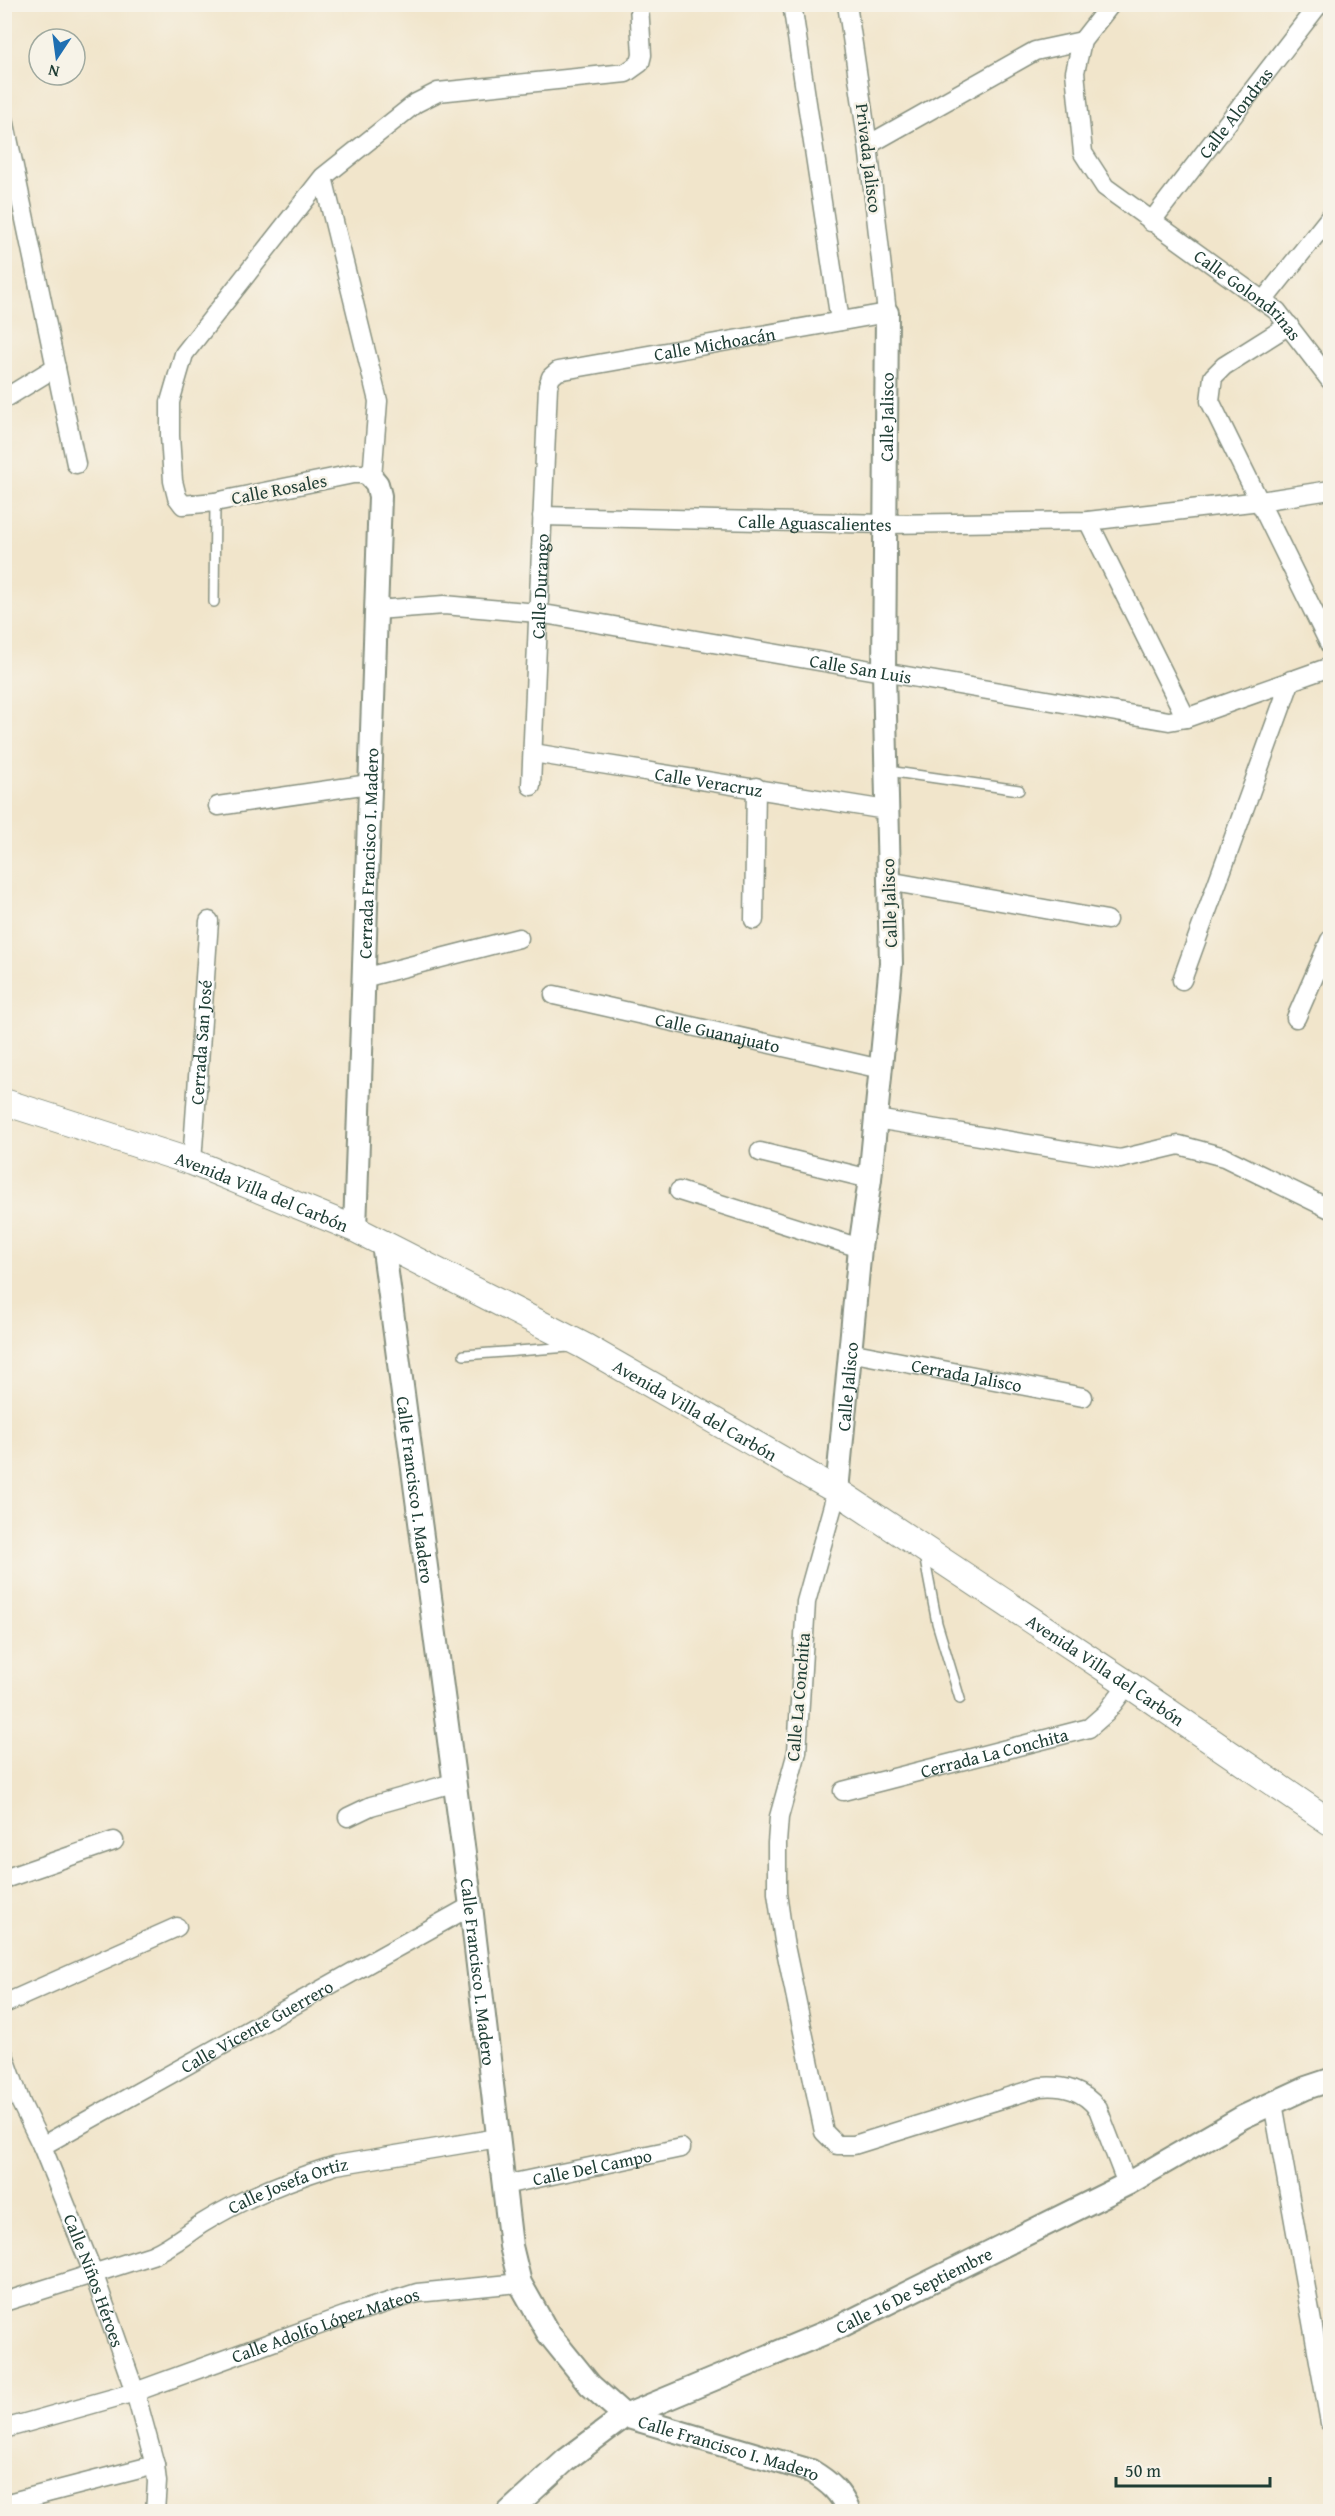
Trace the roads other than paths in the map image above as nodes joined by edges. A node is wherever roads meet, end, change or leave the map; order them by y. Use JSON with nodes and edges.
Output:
{"nodes":[{"id":1,"x":639,"y":4,"type":"edge"},
{"id":2,"x":792,"y":4,"type":"edge"},
{"id":3,"x":847,"y":4,"type":"edge"},
{"id":4,"x":1111,"y":4,"type":"edge"},
{"id":5,"x":1319,"y":4,"type":"edge"},
{"id":6,"x":1082,"y":40,"type":"junction"},
{"id":7,"x":4,"y":119,"type":"edge"},
{"id":8,"x":868,"y":145,"type":"junction"},
{"id":9,"x":323,"y":177,"type":"junction"},
{"id":10,"x":1330,"y":217,"type":"edge"},
{"id":11,"x":1151,"y":222,"type":"junction"},
{"id":12,"x":1263,"y":301,"type":"junction"},
{"id":13,"x":887,"y":313,"type":"junction"},
{"id":14,"x":840,"y":321,"type":"junction"},
{"id":15,"x":1289,"y":325,"type":"junction"},
{"id":16,"x":56,"y":367,"type":"junction"},
{"id":17,"x":1330,"y":380,"type":"edge"},
{"id":18,"x":548,"y":386,"type":"joint"},
{"id":19,"x":4,"y":399,"type":"edge"},
{"id":20,"x":76,"y":464,"type":"dead end"},
{"id":21,"x":372,"y":478,"type":"junction"},
{"id":22,"x":1330,"y":490,"type":"edge"},
{"id":23,"x":1260,"y":501,"type":"junction"},
{"id":24,"x":215,"y":502,"type":"junction"},
{"id":25,"x":542,"y":516,"type":"junction"},
{"id":26,"x":1088,"y":521,"type":"junction"},
{"id":27,"x":886,"y":524,"type":"junction"},
{"id":28,"x":214,"y":602,"type":"dead end"},
{"id":29,"x":376,"y":610,"type":"junction"},
{"id":30,"x":538,"y":613,"type":"junction"},
{"id":31,"x":1330,"y":645,"type":"edge"},
{"id":32,"x":1330,"y":667,"type":"edge"},
{"id":33,"x":884,"y":673,"type":"junction"},
{"id":34,"x":1291,"y":680,"type":"junction"},
{"id":35,"x":1186,"y":718,"type":"junction"},
{"id":36,"x":532,"y":753,"type":"junction"},
{"id":37,"x":888,"y":771,"type":"junction"},
{"id":38,"x":369,"y":784,"type":"junction"},
{"id":39,"x":531,"y":786,"type":"dead end"},
{"id":40,"x":756,"y":788,"type":"junction"},
{"id":41,"x":1019,"y":790,"type":"dead end"},
{"id":42,"x":218,"y":806,"type":"dead end"},
{"id":43,"x":886,"y":810,"type":"junction"},
{"id":44,"x":888,"y":881,"type":"junction"},
{"id":45,"x":754,"y":920,"type":"dead end"},
{"id":46,"x":1107,"y":920,"type":"dead end"},
{"id":47,"x":209,"y":921,"type":"dead end"},
{"id":48,"x":519,"y":938,"type":"dead end"},
{"id":49,"x":1330,"y":940,"type":"edge"},
{"id":50,"x":363,"y":978,"type":"junction"},
{"id":51,"x":1182,"y":980,"type":"dead end"},
{"id":52,"x":554,"y":995,"type":"dead end"},
{"id":53,"x":1296,"y":1018,"type":"dead end"},
{"id":54,"x":881,"y":1069,"type":"junction"},
{"id":55,"x":4,"y":1102,"type":"edge"},
{"id":56,"x":876,"y":1119,"type":"junction"},
{"id":57,"x":760,"y":1152,"type":"dead end"},
{"id":58,"x":192,"y":1162,"type":"junction"},
{"id":59,"x":870,"y":1179,"type":"junction"},
{"id":60,"x":679,"y":1191,"type":"dead end"},
{"id":61,"x":1330,"y":1209,"type":"edge"},
{"id":62,"x":355,"y":1229,"type":"junction"},
{"id":63,"x":383,"y":1243,"type":"junction"},
{"id":64,"x":860,"y":1248,"type":"junction"},
{"id":65,"x":584,"y":1346,"type":"junction"},
{"id":66,"x":849,"y":1352,"type":"junction"},
{"id":67,"x":464,"y":1354,"type":"dead end"},
{"id":68,"x":1083,"y":1397,"type":"dead end"},
{"id":69,"x":837,"y":1491,"type":"junction"},
{"id":70,"x":923,"y":1550,"type":"junction"},
{"id":71,"x":1128,"y":1684,"type":"junction"},
{"id":72,"x":960,"y":1699,"type":"dead end"},
{"id":73,"x":453,"y":1783,"type":"junction"},
{"id":74,"x":843,"y":1791,"type":"dead end"},
{"id":75,"x":348,"y":1817,"type":"dead end"},
{"id":76,"x":1330,"y":1822,"type":"edge"},
{"id":77,"x":114,"y":1841,"type":"dead end"},
{"id":78,"x":4,"y":1880,"type":"edge"},
{"id":79,"x":471,"y":1906,"type":"junction"},
{"id":80,"x":177,"y":1927,"type":"dead end"},
{"id":81,"x":4,"y":2004,"type":"edge"},
{"id":82,"x":4,"y":2055,"type":"edge"},
{"id":83,"x":7,"y":2075,"type":"edge"},
{"id":84,"x":1330,"y":2080,"type":"edge"},
{"id":85,"x":1273,"y":2103,"type":"junction"},
{"id":86,"x":498,"y":2138,"type":"junction"},
{"id":87,"x":42,"y":2146,"type":"junction"},
{"id":88,"x":681,"y":2148,"type":"dead end"},
{"id":89,"x":1127,"y":2184,"type":"junction"},
{"id":90,"x":504,"y":2185,"type":"junction"},
{"id":91,"x":93,"y":2275,"type":"junction"},
{"id":92,"x":520,"y":2283,"type":"junction"},
{"id":93,"x":4,"y":2302,"type":"edge"},
{"id":94,"x":135,"y":2392,"type":"junction"},
{"id":95,"x":625,"y":2415,"type":"junction"},
{"id":96,"x":1330,"y":2423,"type":"edge"},
{"id":97,"x":4,"y":2430,"type":"edge"},
{"id":98,"x":155,"y":2465,"type":"junction"},
{"id":99,"x":4,"y":2504,"type":"edge"},
{"id":100,"x":155,"y":2511,"type":"edge"},
{"id":101,"x":509,"y":2511,"type":"edge"},
{"id":102,"x":849,"y":2511,"type":"edge"}],
"edges":[{"from":1,"to":9,"type":"street"},
{"from":2,"to":14,"type":"street"},
{"from":3,"to":8,"type":"street","name":"Privada Jalisco"},
{"from":4,"to":6,"type":"street"},
{"from":5,"to":11,"type":"street","name":"Calle Alondras"},
{"from":6,"to":8,"type":"street"},
{"from":6,"to":11,"type":"street","name":"Calle Golondrinas"},
{"from":7,"to":16,"type":"street"},
{"from":8,"to":13,"type":"street","name":"Privada Jalisco"},
{"from":9,"to":21,"type":"street"},
{"from":9,"to":24,"type":"street","name":"Calle Rosales"},
{"from":10,"to":12,"type":"street"},
{"from":11,"to":12,"type":"street","name":"Calle Golondrinas"},
{"from":12,"to":15,"type":"street","name":"Calle Golondrinas"},
{"from":13,"to":14,"type":"street","name":"Calle Michoacán"},
{"from":13,"to":27,"type":"street","name":"Calle Jalisco"},
{"from":14,"to":18,"type":"street","name":"Calle Michoacán"},
{"from":15,"to":17,"type":"street","name":"Calle Golondrinas"},
{"from":15,"to":23,"type":"street"},
{"from":16,"to":19,"type":"street"},
{"from":16,"to":20,"type":"street"},
{"from":18,"to":25,"type":"street","name":"Calle Durango"},
{"from":21,"to":24,"type":"street","name":"Calle Rosales"},
{"from":21,"to":29,"type":"street","name":"Cerrada Francisco I. Madero"},
{"from":22,"to":23,"type":"street","name":"Calle Aguascalientes"},
{"from":23,"to":26,"type":"street","name":"Calle Aguascalientes"},
{"from":23,"to":31,"type":"street"},
{"from":24,"to":28,"type":"lane"},
{"from":25,"to":27,"type":"street","name":"Calle Aguascalientes"},
{"from":25,"to":30,"type":"street","name":"Calle Durango"},
{"from":26,"to":27,"type":"street","name":"Calle Aguascalientes"},
{"from":26,"to":35,"type":"street"},
{"from":27,"to":33,"type":"street","name":"Calle Jalisco"},
{"from":29,"to":30,"type":"street","name":"Calle San Luis"},
{"from":29,"to":38,"type":"street","name":"Cerrada Francisco I. Madero"},
{"from":30,"to":33,"type":"street","name":"Calle San Luis"},
{"from":30,"to":36,"type":"street","name":"Calle Durango"},
{"from":32,"to":34,"type":"street","name":"Calle San Luis"},
{"from":33,"to":35,"type":"street","name":"Calle San Luis"},
{"from":33,"to":37,"type":"street","name":"Calle Jalisco"},
{"from":34,"to":35,"type":"street","name":"Calle San Luis"},
{"from":34,"to":51,"type":"street"},
{"from":36,"to":39,"type":"street","name":"Calle Durango"},
{"from":36,"to":40,"type":"street","name":"Calle Veracruz"},
{"from":37,"to":41,"type":"lane"},
{"from":37,"to":43,"type":"street","name":"Calle Jalisco"},
{"from":38,"to":42,"type":"street"},
{"from":38,"to":50,"type":"street","name":"Cerrada Francisco I. Madero"},
{"from":40,"to":43,"type":"street","name":"Calle Veracruz"},
{"from":40,"to":45,"type":"street"},
{"from":43,"to":44,"type":"street","name":"Calle Jalisco"},
{"from":44,"to":46,"type":"street"},
{"from":44,"to":54,"type":"street","name":"Calle Jalisco"},
{"from":47,"to":58,"type":"street","name":"Cerrada San José"},
{"from":48,"to":50,"type":"street"},
{"from":49,"to":53,"type":"street"},
{"from":50,"to":62,"type":"street","name":"Cerrada Francisco I. Madero"},
{"from":52,"to":54,"type":"street","name":"Calle Guanajuato"},
{"from":54,"to":56,"type":"street","name":"Calle Jalisco"},
{"from":55,"to":58,"type":"main road","name":"Avenida Villa del Carbón"},
{"from":56,"to":59,"type":"street","name":"Calle Jalisco"},
{"from":56,"to":61,"type":"street"},
{"from":57,"to":59,"type":"street"},
{"from":58,"to":62,"type":"main road","name":"Avenida Villa del Carbón"},
{"from":59,"to":64,"type":"street","name":"Calle Jalisco"},
{"from":60,"to":64,"type":"street"},
{"from":62,"to":63,"type":"main road","name":"Avenida Villa del Carbón"},
{"from":63,"to":65,"type":"main road","name":"Avenida Villa del Carbón"},
{"from":63,"to":73,"type":"street","name":"Calle Francisco I. Madero"},
{"from":64,"to":66,"type":"street","name":"Calle Jalisco"},
{"from":65,"to":67,"type":"lane"},
{"from":65,"to":69,"type":"main road","name":"Avenida Villa del Carbón"},
{"from":66,"to":68,"type":"street","name":"Cerrada Jalisco"},
{"from":66,"to":69,"type":"street","name":"Calle Jalisco"},
{"from":69,"to":70,"type":"main road","name":"Avenida Villa del Carbón"},
{"from":69,"to":89,"type":"street","name":"Calle La Conchita"},
{"from":70,"to":71,"type":"main road","name":"Avenida Villa del Carbón"},
{"from":70,"to":72,"type":"lane"},
{"from":71,"to":74,"type":"street","name":"Cerrada La Conchita"},
{"from":71,"to":76,"type":"main road","name":"Avenida Villa del Carbón"},
{"from":73,"to":75,"type":"street"},
{"from":73,"to":79,"type":"street","name":"Calle Francisco I. Madero"},
{"from":77,"to":78,"type":"street"},
{"from":79,"to":86,"type":"street","name":"Calle Francisco I. Madero"},
{"from":79,"to":87,"type":"street","name":"Calle Vicente Guerrero"},
{"from":80,"to":81,"type":"street"},
{"from":82,"to":83,"type":"street","name":"Calle Niños Héroes"},
{"from":83,"to":87,"type":"street","name":"Calle Niños Héroes"},
{"from":84,"to":85,"type":"street","name":"Calle 16 De Septiembre"},
{"from":85,"to":89,"type":"street","name":"Calle 16 De Septiembre"},
{"from":85,"to":96,"type":"street"},
{"from":86,"to":90,"type":"street","name":"Calle Francisco I. Madero"},
{"from":86,"to":91,"type":"street","name":"Calle Josefa Ortiz"},
{"from":87,"to":91,"type":"street","name":"Calle Niños Héroes"},
{"from":88,"to":90,"type":"street","name":"Calle Del Campo"},
{"from":89,"to":95,"type":"street","name":"Calle 16 De Septiembre"},
{"from":90,"to":92,"type":"street","name":"Calle Francisco I. Madero"},
{"from":91,"to":93,"type":"street","name":"Calle Josefa Ortiz"},
{"from":91,"to":94,"type":"street","name":"Calle Niños Héroes"},
{"from":92,"to":94,"type":"street","name":"Calle Adolfo López Mateos"},
{"from":92,"to":95,"type":"street","name":"Calle Francisco I. Madero"},
{"from":94,"to":97,"type":"street","name":"Calle Adolfo López Mateos"},
{"from":94,"to":98,"type":"street","name":"Calle Niños Héroes"},
{"from":95,"to":101,"type":"street","name":"Calle 16 De Septiembre"},
{"from":95,"to":102,"type":"street","name":"Calle Francisco I. Madero"},
{"from":98,"to":99,"type":"street"},
{"from":98,"to":100,"type":"street","name":"Calle Niños Héroes"}]}
